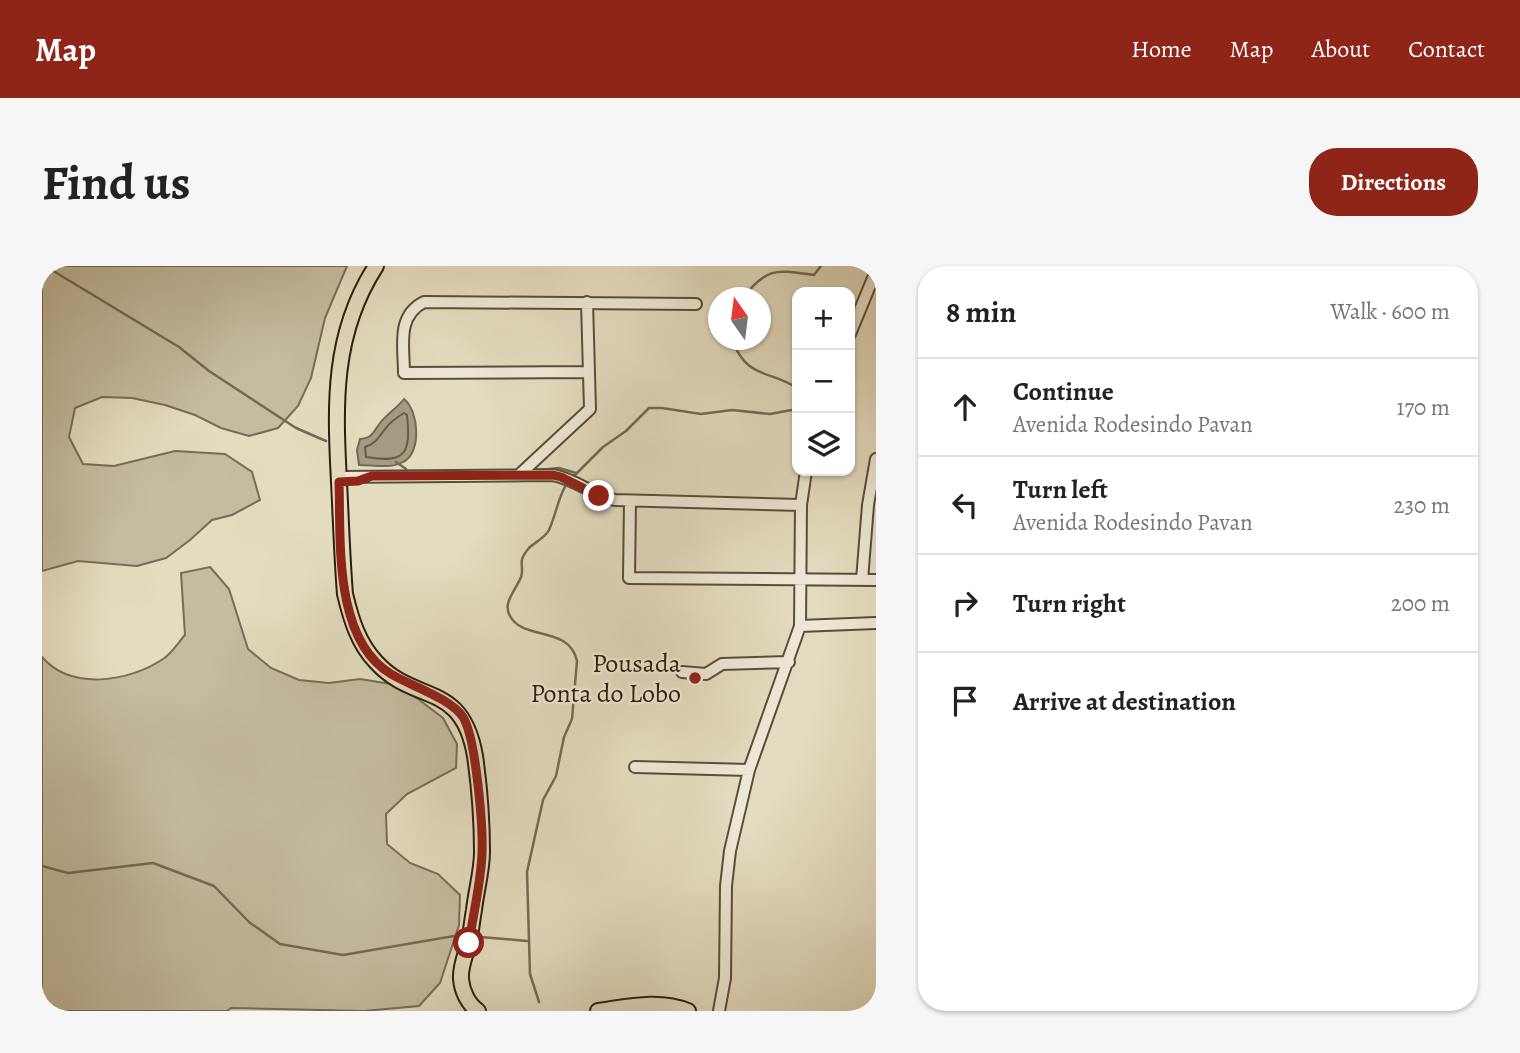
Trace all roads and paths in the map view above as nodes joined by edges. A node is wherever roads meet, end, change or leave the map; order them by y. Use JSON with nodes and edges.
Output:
{"nodes":[{"id":1,"x":376,"y":266,"type":"edge"},
{"id":2,"x":876,"y":271,"type":"edge"},
{"id":3,"x":587,"y":302,"type":"junction"},
{"id":4,"x":695,"y":304,"type":"dead end"},
{"id":5,"x":855,"y":322,"type":"edge"},
{"id":6,"x":589,"y":372,"type":"junction"},
{"id":7,"x":876,"y":459,"type":"edge"},
{"id":8,"x":519,"y":475,"type":"junction"},
{"id":9,"x":805,"y":476,"type":"edge"},
{"id":10,"x":339,"y":479,"type":"junction"},
{"id":11,"x":630,"y":501,"type":"junction"},
{"id":12,"x":801,"y":505,"type":"junction"},
{"id":13,"x":800,"y":580,"type":"junction"},
{"id":14,"x":862,"y":580,"type":"junction"},
{"id":15,"x":876,"y":580,"type":"edge"},
{"id":16,"x":876,"y":623,"type":"edge"},
{"id":17,"x":800,"y":626,"type":"junction"},
{"id":18,"x":789,"y":662,"type":"junction"},
{"id":19,"x":682,"y":672,"type":"dead end"},
{"id":20,"x":635,"y":768,"type":"dead end"},
{"id":21,"x":749,"y":771,"type":"junction"},
{"id":22,"x":473,"y":1010,"type":"edge"},
{"id":23,"x":598,"y":1011,"type":"edge"},
{"id":24,"x":688,"y":1011,"type":"edge"},
{"id":25,"x":719,"y":1011,"type":"edge"}],
"edges":[{"from":1,"to":10,"type":"main road"},
{"from":2,"to":5,"type":"street"},
{"from":3,"to":4,"type":"street"},
{"from":3,"to":6,"type":"street"},
{"from":3,"to":6,"type":"street"},
{"from":6,"to":8,"type":"street"},
{"from":7,"to":14,"type":"street"},
{"from":8,"to":10,"type":"street"},
{"from":8,"to":11,"type":"street"},
{"from":9,"to":12,"type":"street"},
{"from":10,"to":22,"type":"main road"},
{"from":11,"to":12,"type":"street"},
{"from":11,"to":13,"type":"street"},
{"from":12,"to":13,"type":"street"},
{"from":13,"to":14,"type":"street"},
{"from":13,"to":17,"type":"street"},
{"from":14,"to":15,"type":"street"},
{"from":16,"to":17,"type":"street"},
{"from":17,"to":18,"type":"street"},
{"from":18,"to":19,"type":"street"},
{"from":18,"to":21,"type":"street"},
{"from":20,"to":21,"type":"street"},
{"from":21,"to":25,"type":"street"},
{"from":23,"to":24,"type":"main road"}]}
